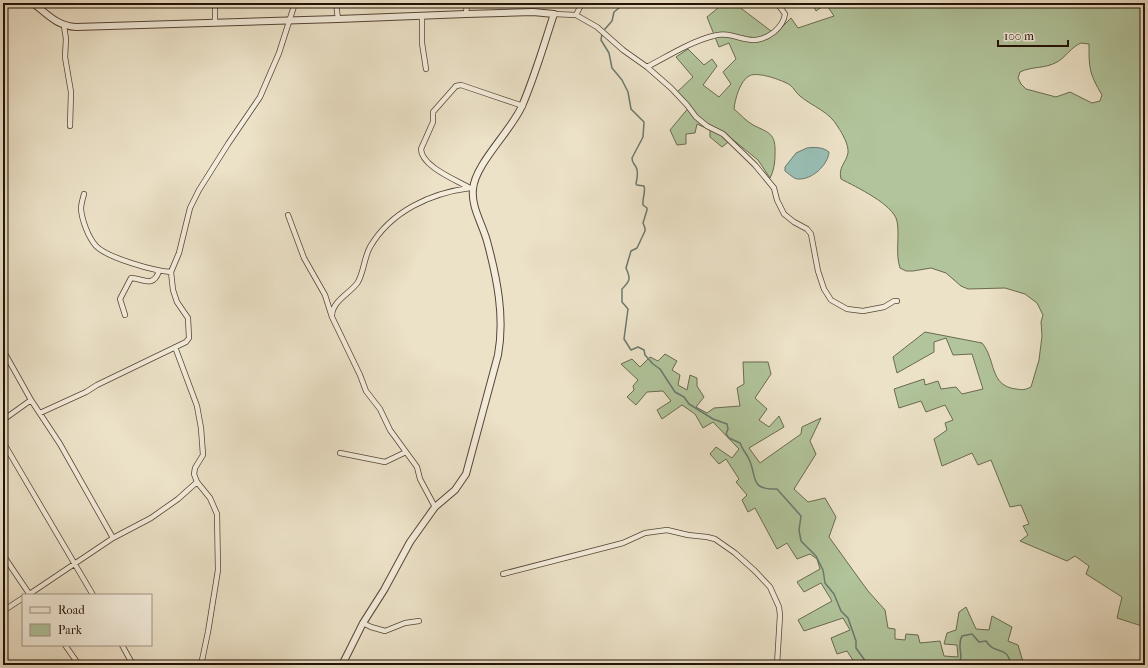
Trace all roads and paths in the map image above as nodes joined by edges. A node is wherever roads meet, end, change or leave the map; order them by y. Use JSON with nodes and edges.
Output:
{"nodes":[{"id":1,"x":33,"y":3,"type":"edge"},
{"id":2,"x":215,"y":3,"type":"edge"},
{"id":3,"x":295,"y":3,"type":"edge"},
{"id":4,"x":336,"y":3,"type":"edge"},
{"id":5,"x":467,"y":3,"type":"edge"},
{"id":6,"x":777,"y":3,"type":"edge"},
{"id":7,"x":580,"y":4,"type":"edge"},
{"id":8,"x":466,"y":14,"type":"junction"},
{"id":9,"x":554,"y":14,"type":"junction"},
{"id":10,"x":576,"y":15,"type":"junction"},
{"id":11,"x":422,"y":16,"type":"junction"},
{"id":12,"x":338,"y":19,"type":"junction"},
{"id":13,"x":290,"y":20,"type":"junction"},
{"id":14,"x":215,"y":23,"type":"junction"},
{"id":15,"x":64,"y":26,"type":"junction"},
{"id":16,"x":646,"y":67,"type":"junction"},
{"id":17,"x":426,"y":69,"type":"dead end"},
{"id":18,"x":522,"y":106,"type":"junction"},
{"id":19,"x":70,"y":126,"type":"dead end"},
{"id":20,"x":471,"y":188,"type":"junction"},
{"id":21,"x":84,"y":194,"type":"dead end"},
{"id":22,"x":288,"y":215,"type":"dead end"},
{"id":23,"x":159,"y":271,"type":"junction"},
{"id":24,"x":171,"y":272,"type":"junction"},
{"id":25,"x":897,"y":301,"type":"dead end"},
{"id":26,"x":125,"y":315,"type":"dead end"},
{"id":27,"x":332,"y":317,"type":"junction"},
{"id":28,"x":175,"y":347,"type":"junction"},
{"id":29,"x":3,"y":350,"type":"edge"},
{"id":30,"x":31,"y":400,"type":"junction"},
{"id":31,"x":40,"y":412,"type":"junction"},
{"id":32,"x":3,"y":420,"type":"edge"},
{"id":33,"x":3,"y":442,"type":"edge"},
{"id":34,"x":406,"y":452,"type":"junction"},
{"id":35,"x":340,"y":453,"type":"dead end"},
{"id":36,"x":197,"y":482,"type":"junction"},
{"id":37,"x":435,"y":507,"type":"junction"},
{"id":38,"x":113,"y":538,"type":"junction"},
{"id":39,"x":3,"y":555,"type":"edge"},
{"id":40,"x":74,"y":563,"type":"junction"},
{"id":41,"x":504,"y":574,"type":"dead end"},
{"id":42,"x":28,"y":594,"type":"edge"},
{"id":43,"x":30,"y":594,"type":"edge"},
{"id":44,"x":92,"y":594,"type":"edge"},
{"id":45,"x":22,"y":599,"type":"edge"},
{"id":46,"x":3,"y":611,"type":"edge"},
{"id":47,"x":419,"y":621,"type":"dead end"},
{"id":48,"x":363,"y":623,"type":"junction"},
{"id":49,"x":66,"y":646,"type":"edge"},
{"id":50,"x":123,"y":646,"type":"edge"},
{"id":51,"x":79,"y":665,"type":"edge"},
{"id":52,"x":133,"y":665,"type":"edge"},
{"id":53,"x":201,"y":665,"type":"edge"},
{"id":54,"x":342,"y":665,"type":"edge"},
{"id":55,"x":777,"y":665,"type":"edge"}],
"edges":[{"from":1,"to":15,"type":"street"},
{"from":2,"to":14,"type":"street"},
{"from":3,"to":13,"type":"street"},
{"from":4,"to":12,"type":"street"},
{"from":5,"to":8,"type":"street"},
{"from":6,"to":16,"type":"street"},
{"from":7,"to":10,"type":"street"},
{"from":8,"to":9,"type":"street"},
{"from":8,"to":11,"type":"street"},
{"from":9,"to":10,"type":"street"},
{"from":9,"to":18,"type":"street"},
{"from":10,"to":16,"type":"street"},
{"from":11,"to":12,"type":"street"},
{"from":11,"to":17,"type":"street"},
{"from":12,"to":13,"type":"street"},
{"from":13,"to":14,"type":"street"},
{"from":13,"to":24,"type":"street"},
{"from":14,"to":15,"type":"street"},
{"from":15,"to":19,"type":"street"},
{"from":16,"to":25,"type":"street"},
{"from":18,"to":20,"type":"street"},
{"from":18,"to":20,"type":"street"},
{"from":20,"to":27,"type":"street"},
{"from":20,"to":37,"type":"street"},
{"from":21,"to":23,"type":"street"},
{"from":22,"to":27,"type":"street"},
{"from":23,"to":24,"type":"street"},
{"from":23,"to":26,"type":"street"},
{"from":24,"to":28,"type":"street"},
{"from":27,"to":34,"type":"street"},
{"from":28,"to":31,"type":"street"},
{"from":28,"to":36,"type":"street"},
{"from":29,"to":30,"type":"street"},
{"from":30,"to":31,"type":"street"},
{"from":30,"to":32,"type":"street"},
{"from":31,"to":38,"type":"street"},
{"from":33,"to":40,"type":"street"},
{"from":34,"to":35,"type":"street"},
{"from":34,"to":37,"type":"street"},
{"from":36,"to":38,"type":"street"},
{"from":36,"to":53,"type":"street"},
{"from":37,"to":48,"type":"street"},
{"from":38,"to":40,"type":"street"},
{"from":39,"to":42,"type":"street"},
{"from":40,"to":43,"type":"street"},
{"from":40,"to":44,"type":"street"},
{"from":41,"to":55,"type":"street"},
{"from":45,"to":46,"type":"street"},
{"from":47,"to":48,"type":"street"},
{"from":48,"to":54,"type":"street"},
{"from":49,"to":51,"type":"street"},
{"from":50,"to":52,"type":"street"}]}
